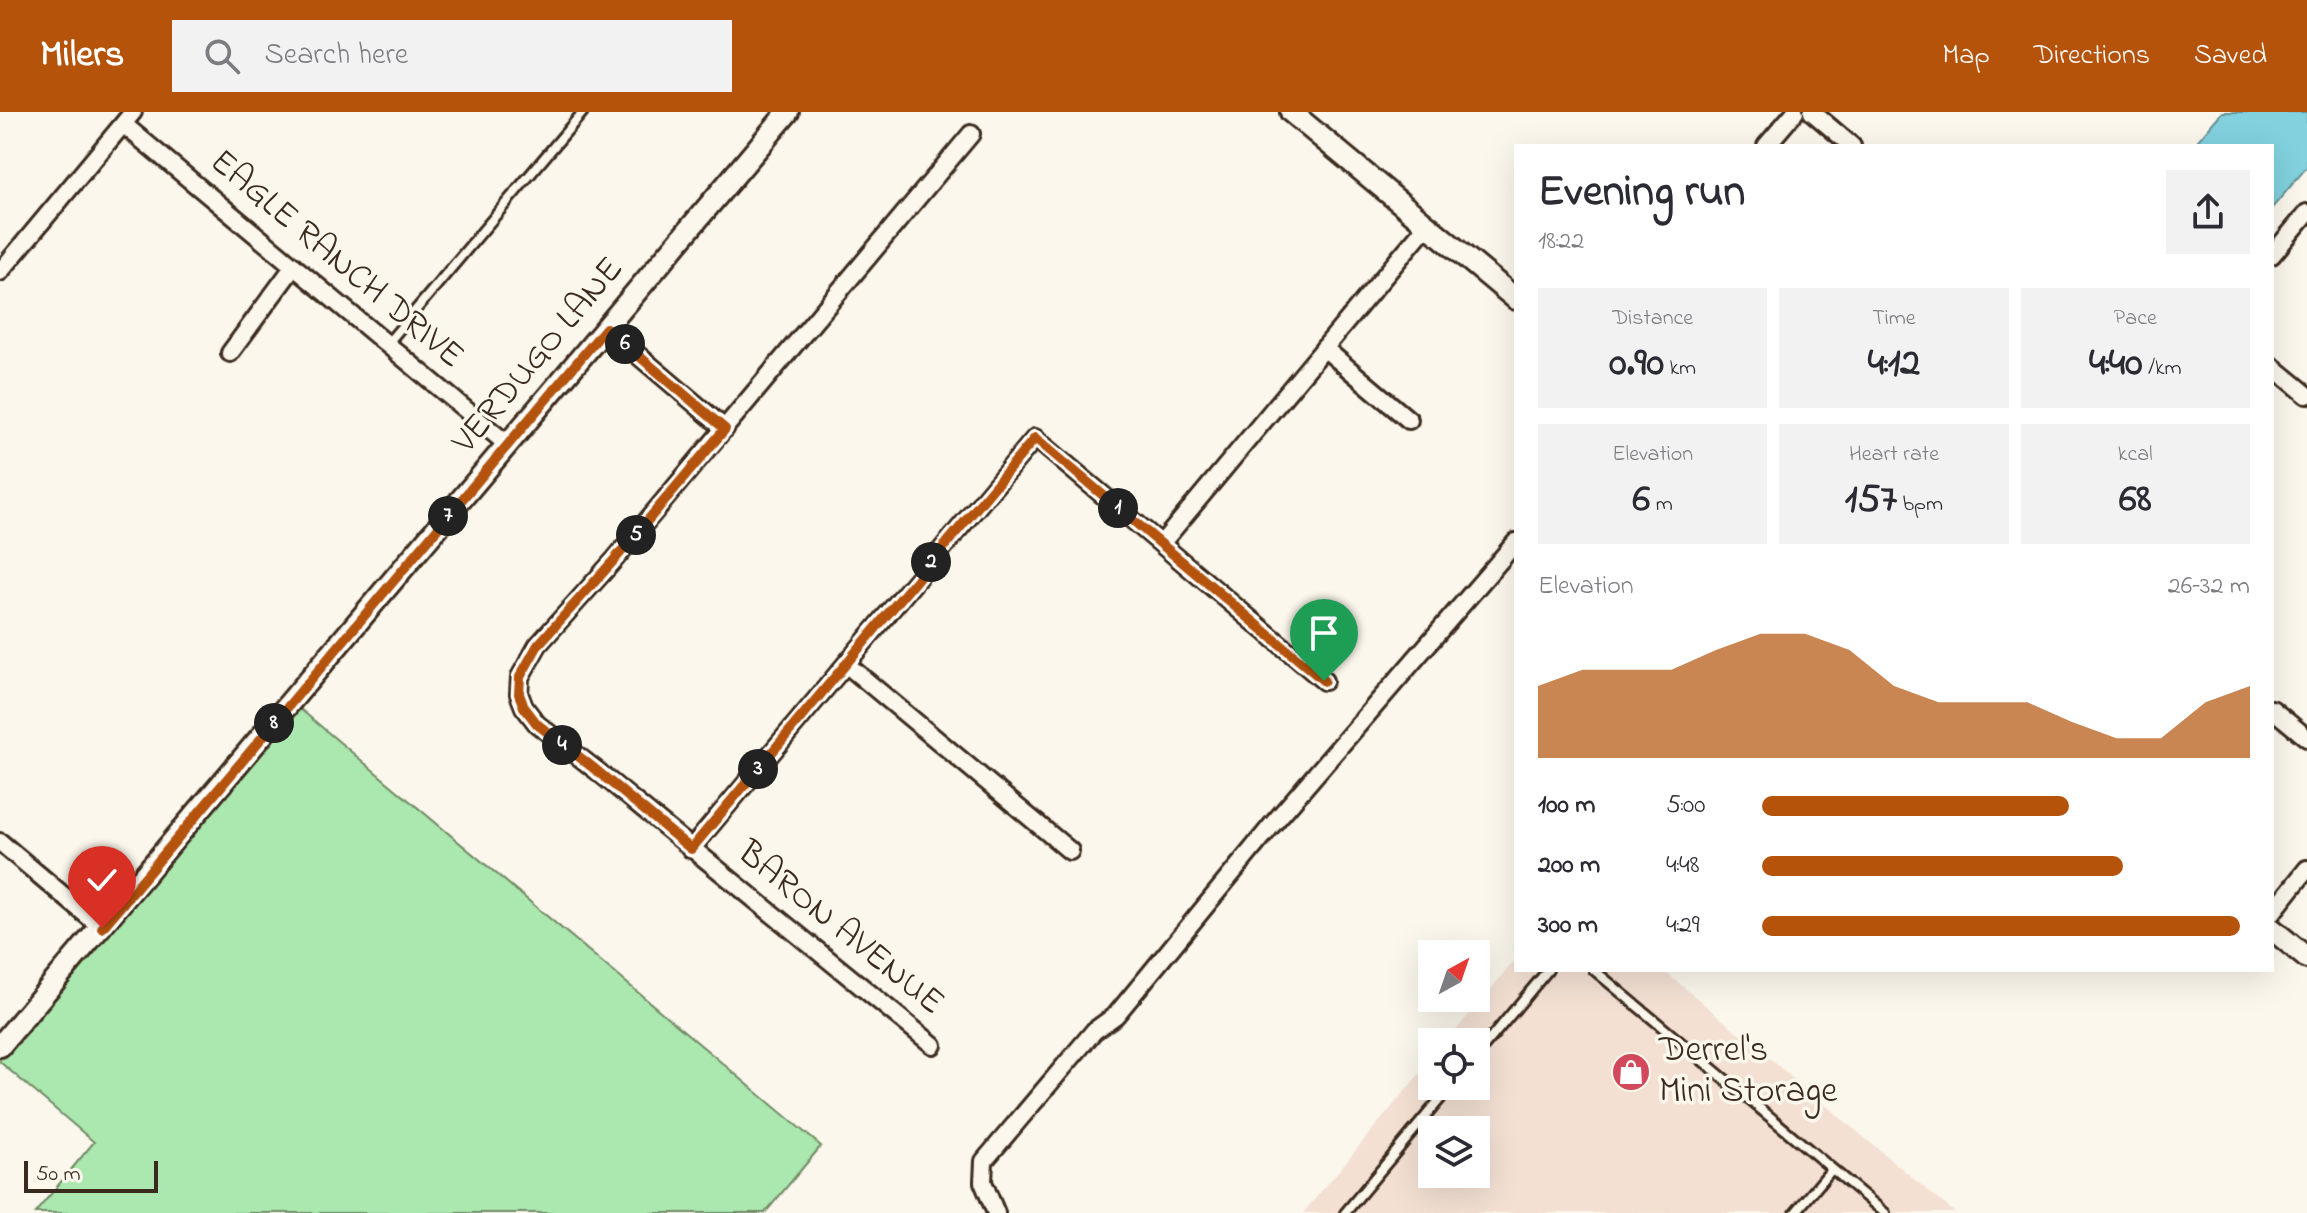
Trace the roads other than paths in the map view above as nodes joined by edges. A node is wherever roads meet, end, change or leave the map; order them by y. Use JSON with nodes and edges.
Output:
{"nodes":[{"id":1,"x":583,"y":112,"type":"edge"},
{"id":2,"x":788,"y":112,"type":"edge"},
{"id":3,"x":1291,"y":112,"type":"edge"},
{"id":4,"x":1795,"y":112,"type":"edge"},
{"id":5,"x":1812,"y":112,"type":"edge"},
{"id":6,"x":128,"y":118,"type":"edge"},
{"id":7,"x":971,"y":134,"type":"dead end"},
{"id":8,"x":1768,"y":144,"type":"edge"},
{"id":9,"x":1850,"y":144,"type":"edge"},
{"id":10,"x":2307,"y":213,"type":"edge"},
{"id":11,"x":1427,"y":225,"type":"junction"},
{"id":12,"x":2274,"y":253,"type":"edge"},
{"id":13,"x":294,"y":266,"type":"junction"},
{"id":14,"x":0,"y":272,"type":"edge"},
{"id":15,"x":1514,"y":297,"type":"edge"},
{"id":16,"x":606,"y":328,"type":"junction"},
{"id":17,"x":387,"y":344,"type":"junction"},
{"id":18,"x":1324,"y":348,"type":"junction"},
{"id":19,"x":230,"y":353,"type":"dead end"},
{"id":20,"x":2274,"y":368,"type":"edge"},
{"id":21,"x":2307,"y":395,"type":"edge"},
{"id":22,"x":1409,"y":420,"type":"dead end"},
{"id":23,"x":725,"y":429,"type":"junction"},
{"id":24,"x":508,"y":445,"type":"junction"},
{"id":25,"x":1161,"y":544,"type":"junction"},
{"id":26,"x":1514,"y":544,"type":"edge"},
{"id":27,"x":846,"y":664,"type":"junction"},
{"id":28,"x":1324,"y":681,"type":"dead end"},
{"id":29,"x":2274,"y":711,"type":"edge"},
{"id":30,"x":2307,"y":738,"type":"edge"},
{"id":31,"x":0,"y":842,"type":"edge"},
{"id":32,"x":691,"y":849,"type":"junction"},
{"id":33,"x":1070,"y":851,"type":"dead end"},
{"id":34,"x":2307,"y":869,"type":"edge"},
{"id":35,"x":2274,"y":910,"type":"edge"},
{"id":36,"x":102,"y":928,"type":"junction"},
{"id":37,"x":2274,"y":931,"type":"edge"},
{"id":38,"x":2307,"y":958,"type":"edge"},
{"id":39,"x":1546,"y":972,"type":"edge"},
{"id":40,"x":1596,"y":972,"type":"edge"},
{"id":41,"x":1490,"y":1039,"type":"edge"},
{"id":42,"x":933,"y":1045,"type":"dead end"},
{"id":43,"x":0,"y":1046,"type":"edge"},
{"id":44,"x":1439,"y":1100,"type":"edge"},
{"id":45,"x":1832,"y":1169,"type":"junction"},
{"id":46,"x":996,"y":1213,"type":"edge"},
{"id":47,"x":1345,"y":1213,"type":"edge"},
{"id":48,"x":1795,"y":1213,"type":"edge"},
{"id":49,"x":1885,"y":1213,"type":"edge"}],
"edges":[{"from":1,"to":17,"type":"lane"},
{"from":2,"to":16,"type":"street","name":"VERDUGO LANE"},
{"from":3,"to":11,"type":"street"},
{"from":4,"to":8,"type":"street"},
{"from":5,"to":9,"type":"street"},
{"from":6,"to":13,"type":"street","name":"EAGLE RANCH DRIVE"},
{"from":6,"to":14,"type":"street"},
{"from":7,"to":23,"type":"street","name":"BARON AVENUE"},
{"from":10,"to":12,"type":"street"},
{"from":11,"to":15,"type":"street"},
{"from":11,"to":18,"type":"street"},
{"from":13,"to":17,"type":"street","name":"EAGLE RANCH DRIVE"},
{"from":13,"to":19,"type":"street"},
{"from":16,"to":23,"type":"street"},
{"from":16,"to":24,"type":"street","name":"VERDUGO LANE"},
{"from":17,"to":24,"type":"street","name":"EAGLE RANCH DRIVE"},
{"from":18,"to":22,"type":"street"},
{"from":18,"to":25,"type":"street"},
{"from":20,"to":21,"type":"street"},
{"from":23,"to":32,"type":"street","name":"BARON AVENUE"},
{"from":24,"to":36,"type":"street","name":"VERDUGO LANE"},
{"from":25,"to":27,"type":"street"},
{"from":25,"to":28,"type":"street"},
{"from":26,"to":46,"type":"street"},
{"from":27,"to":32,"type":"street"},
{"from":27,"to":33,"type":"street"},
{"from":29,"to":30,"type":"street"},
{"from":31,"to":36,"type":"street"},
{"from":32,"to":42,"type":"street","name":"BARON AVENUE"},
{"from":34,"to":35,"type":"street"},
{"from":36,"to":43,"type":"street","name":"VERDUGO LANE"},
{"from":37,"to":38,"type":"street"},
{"from":39,"to":41,"type":"lane"},
{"from":40,"to":45,"type":"lane"},
{"from":44,"to":47,"type":"lane"},
{"from":45,"to":48,"type":"lane"},
{"from":45,"to":49,"type":"lane"}]}
